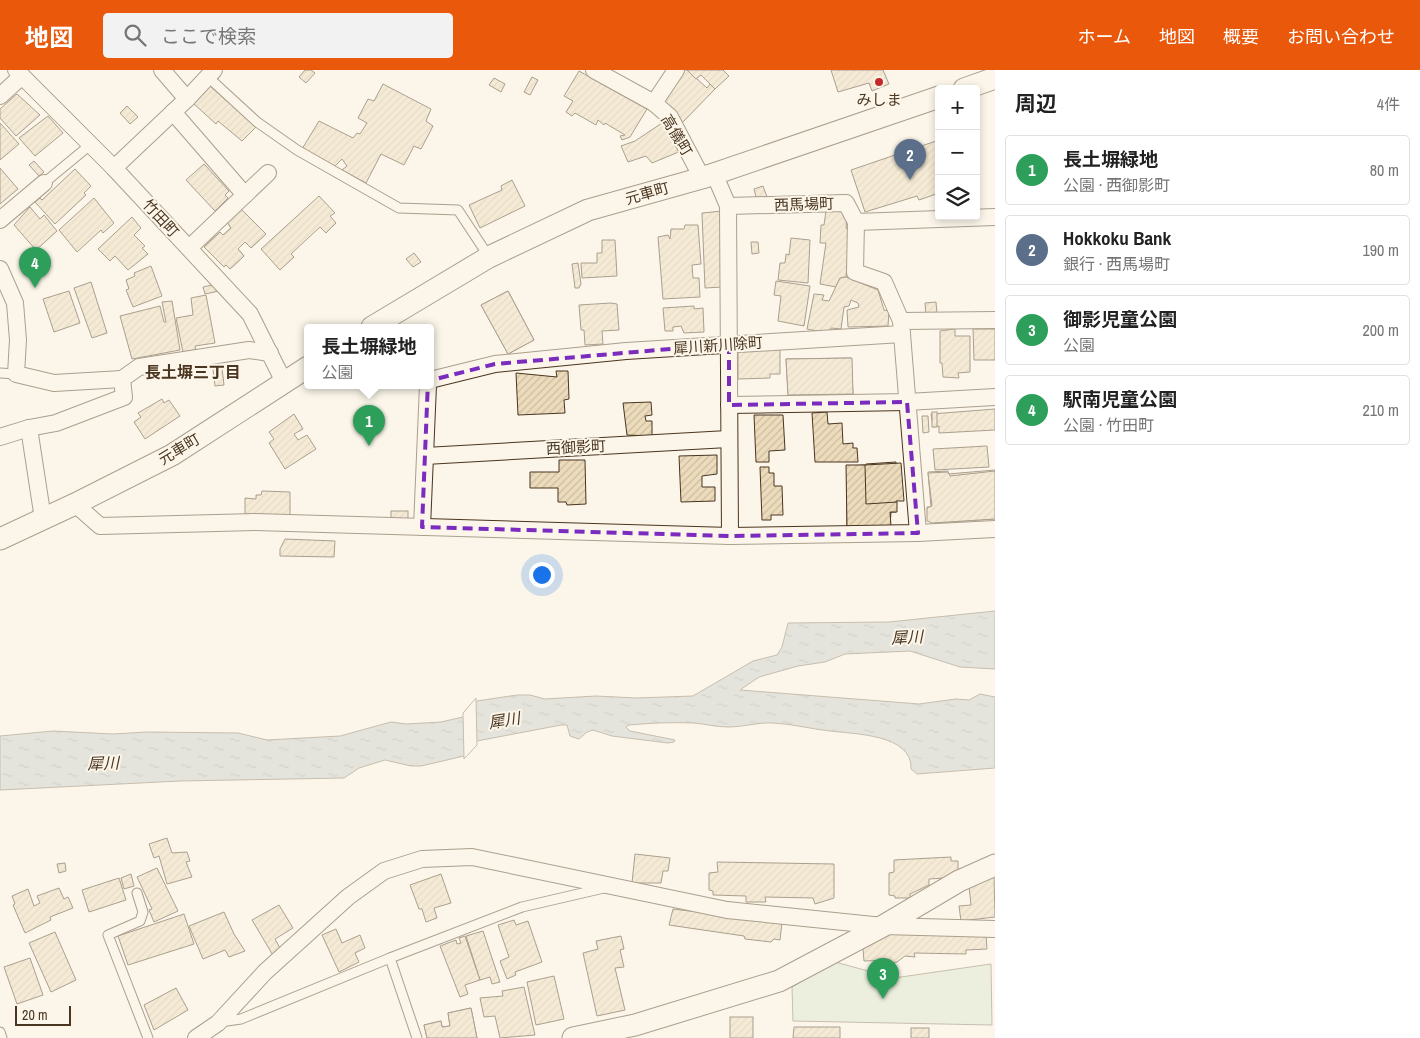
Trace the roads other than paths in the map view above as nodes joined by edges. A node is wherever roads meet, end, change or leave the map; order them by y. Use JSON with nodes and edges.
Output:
{"nodes":[{"id":1,"x":162,"y":70,"type":"edge"},
{"id":2,"x":594,"y":70,"type":"edge"},
{"id":3,"x":676,"y":70,"type":"edge"},
{"id":4,"x":19,"y":73,"type":"edge"},
{"id":5,"x":211,"y":74,"type":"edge"},
{"id":6,"x":995,"y":78,"type":"edge"},
{"id":7,"x":975,"y":85,"type":"edge"},
{"id":8,"x":0,"y":96,"type":"edge"},
{"id":9,"x":935,"y":98,"type":"edge"},
{"id":10,"x":187,"y":99,"type":"junction"},
{"id":11,"x":654,"y":103,"type":"junction"},
{"id":12,"x":173,"y":112,"type":"junction"},
{"id":13,"x":90,"y":146,"type":"junction"},
{"id":14,"x":114,"y":168,"type":"junction"},
{"id":15,"x":268,"y":173,"type":"dead end"},
{"id":16,"x":708,"y":175,"type":"junction"},
{"id":17,"x":44,"y":183,"type":"joint"},
{"id":18,"x":245,"y":195,"type":"junction"},
{"id":19,"x":728,"y":206,"type":"junction"},
{"id":20,"x":995,"y":217,"type":"edge"},
{"id":21,"x":0,"y":220,"type":"edge"},
{"id":22,"x":856,"y":222,"type":"junction"},
{"id":23,"x":189,"y":248,"type":"junction"},
{"id":24,"x":489,"y":257,"type":"junction"},
{"id":25,"x":0,"y":269,"type":"edge"},
{"id":26,"x":995,"y":320,"type":"edge"},
{"id":27,"x":383,"y":324,"type":"edge"},
{"id":28,"x":901,"y":328,"type":"junction"},
{"id":29,"x":729,"y":344,"type":"junction"},
{"id":30,"x":270,"y":353,"type":"junction"},
{"id":31,"x":304,"y":370,"type":"edge"},
{"id":32,"x":8,"y":374,"type":"edge"},
{"id":33,"x":122,"y":379,"type":"junction"},
{"id":34,"x":434,"y":379,"type":"edge"},
{"id":35,"x":284,"y":382,"type":"junction"},
{"id":36,"x":428,"y":389,"type":"edge"},
{"id":37,"x":995,"y":397,"type":"edge"},
{"id":38,"x":907,"y":402,"type":"junction"},
{"id":39,"x":730,"y":404,"type":"junction"},
{"id":40,"x":29,"y":428,"type":"junction"},
{"id":41,"x":0,"y":437,"type":"edge"},
{"id":42,"x":728,"y":439,"type":"junction"},
{"id":43,"x":424,"y":456,"type":"junction"},
{"id":44,"x":75,"y":504,"type":"junction"},
{"id":45,"x":43,"y":519,"type":"junction"},
{"id":46,"x":422,"y":527,"type":"junction"},
{"id":47,"x":995,"y":529,"type":"edge"},
{"id":48,"x":918,"y":534,"type":"junction"},
{"id":49,"x":730,"y":536,"type":"junction"},
{"id":50,"x":0,"y":539,"type":"edge"},
{"id":51,"x":995,"y":865,"type":"edge"},
{"id":52,"x":613,"y":886,"type":"junction"},
{"id":53,"x":136,"y":893,"type":"dead end"},
{"id":54,"x":883,"y":926,"type":"junction"},
{"id":55,"x":995,"y":929,"type":"edge"},
{"id":56,"x":390,"y":958,"type":"junction"},
{"id":57,"x":218,"y":1023,"type":"junction"},
{"id":58,"x":635,"y":1031,"type":"edge"},
{"id":59,"x":0,"y":1032,"type":"edge"},
{"id":60,"x":2,"y":1038,"type":"edge"},
{"id":61,"x":148,"y":1038,"type":"edge"},
{"id":62,"x":196,"y":1038,"type":"edge"},
{"id":63,"x":417,"y":1038,"type":"edge"},
{"id":64,"x":573,"y":1038,"type":"edge"}],
"edges":[{"from":1,"to":10,"type":"street"},
{"from":2,"to":11,"type":"street","name":"高儀町"},
{"from":3,"to":11,"type":"street"},
{"from":4,"to":8,"type":"street"},
{"from":4,"to":13,"type":"street","name":"竹田町"},
{"from":5,"to":10,"type":"street"},
{"from":5,"to":24,"type":"lane"},
{"from":6,"to":7,"type":"street"},
{"from":9,"to":16,"type":"street","name":"元車町"},
{"from":10,"to":12,"type":"street"},
{"from":11,"to":16,"type":"street","name":"高儀町"},
{"from":12,"to":14,"type":"street"},
{"from":12,"to":18,"type":"street"},
{"from":13,"to":14,"type":"street","name":"竹田町"},
{"from":13,"to":17,"type":"lane"},
{"from":14,"to":23,"type":"street","name":"竹田町"},
{"from":15,"to":18,"type":"street"},
{"from":16,"to":19,"type":"street"},
{"from":16,"to":24,"type":"street","name":"元車町"},
{"from":17,"to":21,"type":"street"},
{"from":18,"to":23,"type":"street"},
{"from":19,"to":22,"type":"street","name":"西馬場町"},
{"from":19,"to":29,"type":"street"},
{"from":20,"to":22,"type":"street"},
{"from":22,"to":28,"type":"street"},
{"from":23,"to":30,"type":"street","name":"竹田町"},
{"from":24,"to":27,"type":"street","name":"元車町"},
{"from":25,"to":32,"type":"street"},
{"from":26,"to":28,"type":"street","name":"犀川新川除町"},
{"from":28,"to":29,"type":"street","name":"犀川新川除町"},
{"from":28,"to":38,"type":"street"},
{"from":29,"to":34,"type":"street","name":"犀川新川除町"},
{"from":29,"to":39,"type":"street"},
{"from":30,"to":33,"type":"street"},
{"from":30,"to":35,"type":"street","name":"竹田町"},
{"from":31,"to":35,"type":"street","name":"元車町"},
{"from":32,"to":33,"type":"street"},
{"from":33,"to":40,"type":"street"},
{"from":35,"to":44,"type":"street","name":"元車町"},
{"from":36,"to":43,"type":"street"},
{"from":37,"to":38,"type":"street"},
{"from":38,"to":39,"type":"street"},
{"from":38,"to":48,"type":"street"},
{"from":39,"to":42,"type":"street"},
{"from":40,"to":41,"type":"street"},
{"from":40,"to":45,"type":"street"},
{"from":42,"to":43,"type":"street","name":"西御影町"},
{"from":42,"to":49,"type":"street"},
{"from":43,"to":46,"type":"street"},
{"from":44,"to":45,"type":"street","name":"元車町"},
{"from":44,"to":46,"type":"street"},
{"from":45,"to":50,"type":"street","name":"元車町"},
{"from":46,"to":49,"type":"street"},
{"from":47,"to":48,"type":"street"},
{"from":48,"to":49,"type":"street"},
{"from":51,"to":54,"type":"street"},
{"from":52,"to":54,"type":"street"},
{"from":52,"to":56,"type":"lane"},
{"from":52,"to":57,"type":"street"},
{"from":53,"to":61,"type":"lane"},
{"from":54,"to":55,"type":"street"},
{"from":54,"to":58,"type":"street"},
{"from":56,"to":57,"type":"lane"},
{"from":56,"to":63,"type":"lane"},
{"from":57,"to":62,"type":"street"},
{"from":58,"to":64,"type":"street"},
{"from":59,"to":60,"type":"lane"}]}
